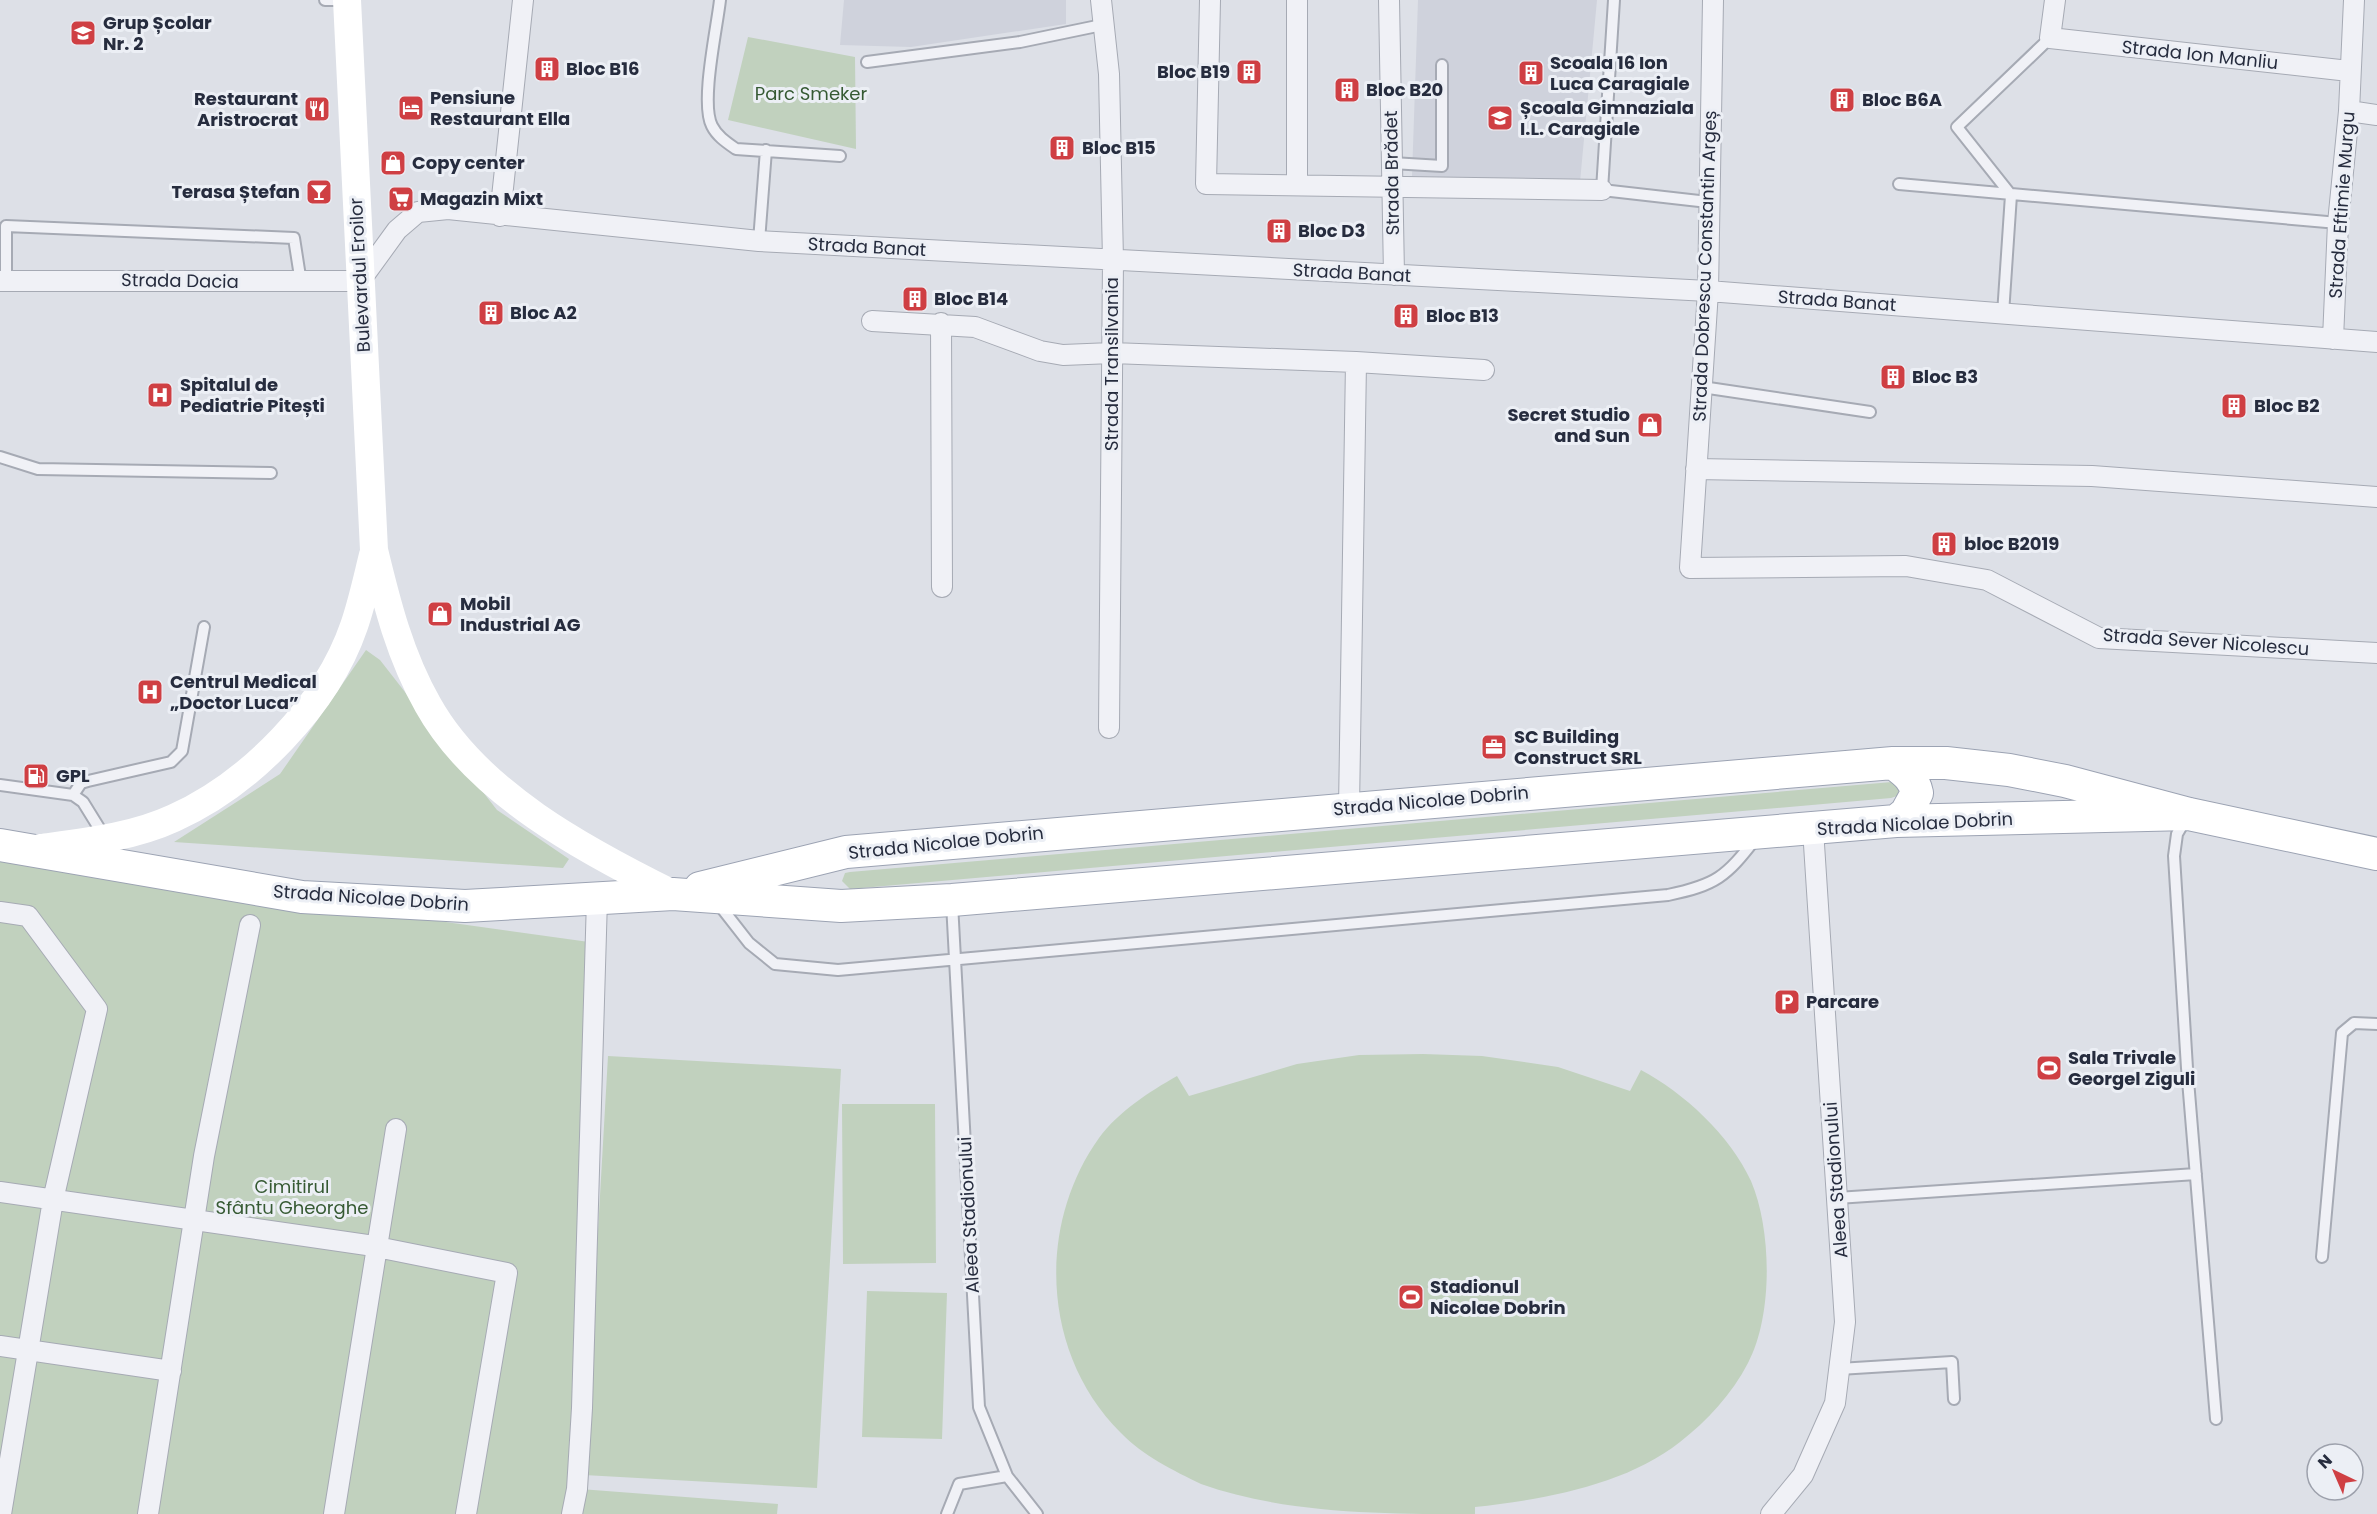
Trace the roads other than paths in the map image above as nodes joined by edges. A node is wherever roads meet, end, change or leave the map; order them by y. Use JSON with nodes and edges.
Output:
{"nodes":[{"id":1,"x":326,"y":0,"type":"edge"},
{"id":2,"x":346,"y":0,"type":"edge"},
{"id":3,"x":523,"y":0,"type":"edge"},
{"id":4,"x":720,"y":0,"type":"edge"},
{"id":5,"x":1101,"y":0,"type":"edge"},
{"id":6,"x":1210,"y":0,"type":"edge"},
{"id":7,"x":1297,"y":0,"type":"edge"},
{"id":8,"x":1389,"y":0,"type":"edge"},
{"id":9,"x":1614,"y":0,"type":"edge"},
{"id":10,"x":1713,"y":0,"type":"edge"},
{"id":11,"x":2055,"y":0,"type":"edge"},
{"id":12,"x":2354,"y":0,"type":"edge"},
{"id":13,"x":1102,"y":25,"type":"junction"},
{"id":14,"x":2050,"y":39,"type":"junction"},
{"id":15,"x":867,"y":62,"type":"dead end"},
{"id":16,"x":1442,"y":65,"type":"dead end"},
{"id":17,"x":2349,"y":71,"type":"junction"},
{"id":18,"x":2349,"y":111,"type":"junction"},
{"id":19,"x":2377,"y":115,"type":"edge"},
{"id":20,"x":766,"y":150,"type":"junction"},
{"id":21,"x":840,"y":156,"type":"dead end"},
{"id":22,"x":1392,"y":163,"type":"junction"},
{"id":23,"x":1899,"y":184,"type":"dead end"},
{"id":24,"x":1297,"y":185,"type":"junction"},
{"id":25,"x":1392,"y":187,"type":"junction"},
{"id":26,"x":1602,"y":190,"type":"junction"},
{"id":27,"x":2011,"y":195,"type":"junction"},
{"id":28,"x":1708,"y":202,"type":"junction"},
{"id":29,"x":500,"y":216,"type":"junction"},
{"id":30,"x":2338,"y":223,"type":"junction"},
{"id":31,"x":759,"y":241,"type":"junction"},
{"id":32,"x":1113,"y":260,"type":"junction"},
{"id":33,"x":1394,"y":275,"type":"junction"},
{"id":34,"x":3,"y":280,"type":"edge"},
{"id":35,"x":360,"y":280,"type":"junction"},
{"id":36,"x":301,"y":283,"type":"junction"},
{"id":37,"x":1708,"y":291,"type":"junction"},
{"id":38,"x":2003,"y":314,"type":"junction"},
{"id":39,"x":872,"y":321,"type":"dead end"},
{"id":40,"x":941,"y":323,"type":"junction"},
{"id":41,"x":2333,"y":339,"type":"junction"},
{"id":42,"x":2377,"y":342,"type":"edge"},
{"id":43,"x":1112,"y":353,"type":"junction"},
{"id":44,"x":1356,"y":362,"type":"junction"},
{"id":45,"x":1484,"y":370,"type":"dead end"},
{"id":46,"x":1702,"y":387,"type":"junction"},
{"id":47,"x":1870,"y":412,"type":"dead end"},
{"id":48,"x":0,"y":457,"type":"edge"},
{"id":49,"x":1696,"y":469,"type":"junction"},
{"id":50,"x":271,"y":473,"type":"dead end"},
{"id":51,"x":2377,"y":497,"type":"edge"},
{"id":52,"x":374,"y":550,"type":"junction"},
{"id":53,"x":1690,"y":568,"type":"joint"},
{"id":54,"x":942,"y":587,"type":"dead end"},
{"id":55,"x":204,"y":627,"type":"dead end"},
{"id":56,"x":2377,"y":652,"type":"edge"},
{"id":57,"x":1109,"y":728,"type":"dead end"},
{"id":58,"x":1893,"y":763,"type":"junction"},
{"id":59,"x":0,"y":785,"type":"edge"},
{"id":60,"x":73,"y":795,"type":"junction"},
{"id":61,"x":1348,"y":808,"type":"junction"},
{"id":62,"x":2188,"y":814,"type":"junction"},
{"id":63,"x":1896,"y":821,"type":"junction"},
{"id":64,"x":1813,"y":829,"type":"junction"},
{"id":65,"x":1760,"y":833,"type":"junction"},
{"id":66,"x":106,"y":839,"type":"junction"},
{"id":67,"x":15,"y":848,"type":"edge"},
{"id":68,"x":846,"y":852,"type":"junction"},
{"id":69,"x":2377,"y":854,"type":"edge"},
{"id":70,"x":673,"y":894,"type":"junction"},
{"id":71,"x":713,"y":898,"type":"junction"},
{"id":72,"x":597,"y":899,"type":"junction"},
{"id":73,"x":952,"y":900,"type":"junction"},
{"id":74,"x":841,"y":906,"type":"junction"},
{"id":75,"x":0,"y":912,"type":"edge"},
{"id":76,"x":250,"y":925,"type":"dead end"},
{"id":77,"x":955,"y":960,"type":"junction"},
{"id":78,"x":2377,"y":1024,"type":"edge"},
{"id":79,"x":396,"y":1130,"type":"dead end"},
{"id":80,"x":2196,"y":1174,"type":"junction"},
{"id":81,"x":0,"y":1192,"type":"edge"},
{"id":82,"x":1837,"y":1198,"type":"junction"},
{"id":83,"x":53,"y":1200,"type":"junction"},
{"id":84,"x":194,"y":1220,"type":"junction"},
{"id":85,"x":378,"y":1247,"type":"junction"},
{"id":86,"x":2322,"y":1257,"type":"dead end"},
{"id":87,"x":0,"y":1346,"type":"edge"},
{"id":88,"x":26,"y":1350,"type":"junction"},
{"id":89,"x":1839,"y":1369,"type":"junction"},
{"id":90,"x":171,"y":1371,"type":"junction"},
{"id":91,"x":1954,"y":1399,"type":"dead end"},
{"id":92,"x":2216,"y":1419,"type":"dead end"},
{"id":93,"x":1007,"y":1476,"type":"junction"},
{"id":94,"x":2,"y":1514,"type":"edge"},
{"id":95,"x":148,"y":1514,"type":"edge"},
{"id":96,"x":334,"y":1514,"type":"edge"},
{"id":97,"x":466,"y":1514,"type":"edge"},
{"id":98,"x":572,"y":1514,"type":"edge"},
{"id":99,"x":947,"y":1514,"type":"edge"},
{"id":100,"x":1037,"y":1514,"type":"edge"},
{"id":101,"x":1771,"y":1514,"type":"edge"}],
"edges":[{"from":1,"to":2,"type":"lane"},
{"from":2,"to":35,"type":"street","name":"Bulevardul Eroilor"},
{"from":3,"to":29,"type":"street"},
{"from":4,"to":20,"type":"lane"},
{"from":5,"to":13,"type":"street","name":"Strada Transilvania"},
{"from":6,"to":24,"type":"street"},
{"from":7,"to":24,"type":"street"},
{"from":8,"to":22,"type":"street","name":"Strada Brădet"},
{"from":9,"to":26,"type":"lane"},
{"from":10,"to":28,"type":"street","name":"Strada Dobrescu Constantin Argeș"},
{"from":11,"to":14,"type":"street"},
{"from":12,"to":17,"type":"street","name":"Strada Eftimie Murgu"},
{"from":13,"to":15,"type":"lane"},
{"from":13,"to":32,"type":"street","name":"Strada Transilvania"},
{"from":14,"to":17,"type":"street","name":"Strada Ion Manliu"},
{"from":14,"to":27,"type":"lane"},
{"from":16,"to":22,"type":"lane"},
{"from":17,"to":18,"type":"street","name":"Strada Eftimie Murgu"},
{"from":18,"to":19,"type":"street"},
{"from":18,"to":30,"type":"street","name":"Strada Eftimie Murgu"},
{"from":20,"to":21,"type":"lane"},
{"from":20,"to":31,"type":"lane"},
{"from":22,"to":25,"type":"street","name":"Strada Brădet"},
{"from":23,"to":27,"type":"lane"},
{"from":24,"to":25,"type":"street"},
{"from":25,"to":26,"type":"street"},
{"from":25,"to":33,"type":"street","name":"Strada Brădet"},
{"from":26,"to":28,"type":"lane"},
{"from":27,"to":30,"type":"lane"},
{"from":27,"to":38,"type":"lane"},
{"from":28,"to":37,"type":"street","name":"Strada Dobrescu Constantin Argeș"},
{"from":29,"to":31,"type":"street","name":"Strada Banat"},
{"from":29,"to":35,"type":"street","name":"Strada Banat"},
{"from":30,"to":41,"type":"street","name":"Strada Eftimie Murgu"},
{"from":31,"to":32,"type":"street","name":"Strada Banat"},
{"from":32,"to":33,"type":"street","name":"Strada Banat"},
{"from":32,"to":43,"type":"street","name":"Strada Transilvania"},
{"from":33,"to":37,"type":"street","name":"Strada Banat"},
{"from":34,"to":36,"type":"street","name":"Strada Dacia"},
{"from":34,"to":36,"type":"lane"},
{"from":35,"to":36,"type":"street","name":"Strada Dacia"},
{"from":35,"to":52,"type":"street","name":"Bulevardul Eroilor"},
{"from":37,"to":38,"type":"street","name":"Strada Banat"},
{"from":37,"to":46,"type":"street","name":"Strada Dobrescu Constantin Argeș"},
{"from":38,"to":41,"type":"street","name":"Strada Banat"},
{"from":39,"to":40,"type":"street"},
{"from":40,"to":43,"type":"street"},
{"from":40,"to":54,"type":"street"},
{"from":41,"to":42,"type":"street","name":"Strada Banat"},
{"from":43,"to":44,"type":"street"},
{"from":43,"to":57,"type":"street","name":"Strada Transilvania"},
{"from":44,"to":45,"type":"street"},
{"from":44,"to":61,"type":"street"},
{"from":46,"to":47,"type":"lane"},
{"from":46,"to":49,"type":"street","name":"Strada Dobrescu Constantin Argeș"},
{"from":48,"to":50,"type":"lane"},
{"from":49,"to":51,"type":"street"},
{"from":49,"to":53,"type":"street","name":"Strada Dobrescu Constantin Argeș"},
{"from":52,"to":66,"type":"street","name":"Bulevardul Eroilor"},
{"from":52,"to":70,"type":"street","name":"Bulevardul Eroilor"},
{"from":53,"to":56,"type":"street","name":"Strada Sever Nicolescu"},
{"from":55,"to":60,"type":"lane"},
{"from":58,"to":61,"type":"main road","name":"Strada Nicolae Dobrin"},
{"from":58,"to":62,"type":"main road","name":"Strada Nicolae Dobrin"},
{"from":58,"to":63,"type":"main road"},
{"from":59,"to":60,"type":"lane"},
{"from":60,"to":66,"type":"lane"},
{"from":61,"to":68,"type":"main road","name":"Strada Nicolae Dobrin"},
{"from":62,"to":63,"type":"main road","name":"Strada Nicolae Dobrin"},
{"from":62,"to":69,"type":"main road","name":"Strada Nicolae Dobrin"},
{"from":62,"to":80,"type":"lane"},
{"from":63,"to":64,"type":"main road","name":"Strada Nicolae Dobrin"},
{"from":64,"to":65,"type":"main road","name":"Strada Nicolae Dobrin"},
{"from":64,"to":82,"type":"street","name":"Aleea Stadionului"},
{"from":65,"to":73,"type":"main road","name":"Strada Nicolae Dobrin"},
{"from":65,"to":77,"type":"lane"},
{"from":66,"to":67,"type":"street","name":"Bulevardul Eroilor"},
{"from":67,"to":72,"type":"main road","name":"Strada Nicolae Dobrin"},
{"from":68,"to":70,"type":"main road","name":"Strada Nicolae Dobrin"},
{"from":68,"to":74,"type":"main road"},
{"from":70,"to":71,"type":"main road","name":"Strada Nicolae Dobrin"},
{"from":70,"to":72,"type":"main road","name":"Strada Nicolae Dobrin"},
{"from":71,"to":74,"type":"main road","name":"Strada Nicolae Dobrin"},
{"from":71,"to":77,"type":"lane"},
{"from":72,"to":98,"type":"street"},
{"from":73,"to":74,"type":"main road","name":"Strada Nicolae Dobrin"},
{"from":73,"to":77,"type":"lane","name":"Aleea Stadionului"},
{"from":75,"to":83,"type":"street"},
{"from":76,"to":84,"type":"street"},
{"from":77,"to":93,"type":"lane","name":"Aleea Stadionului"},
{"from":78,"to":86,"type":"lane"},
{"from":79,"to":85,"type":"street"},
{"from":80,"to":82,"type":"lane"},
{"from":80,"to":92,"type":"lane"},
{"from":81,"to":83,"type":"street"},
{"from":82,"to":89,"type":"street","name":"Aleea Stadionului"},
{"from":83,"to":84,"type":"street"},
{"from":83,"to":88,"type":"street"},
{"from":84,"to":85,"type":"street"},
{"from":84,"to":90,"type":"street"},
{"from":85,"to":96,"type":"street"},
{"from":85,"to":97,"type":"street"},
{"from":87,"to":88,"type":"street"},
{"from":88,"to":90,"type":"street"},
{"from":88,"to":94,"type":"street"},
{"from":89,"to":91,"type":"lane"},
{"from":89,"to":101,"type":"street","name":"Aleea Stadionului"},
{"from":90,"to":95,"type":"street"},
{"from":93,"to":99,"type":"lane"},
{"from":93,"to":100,"type":"lane","name":"Aleea Stadionului"}]}
